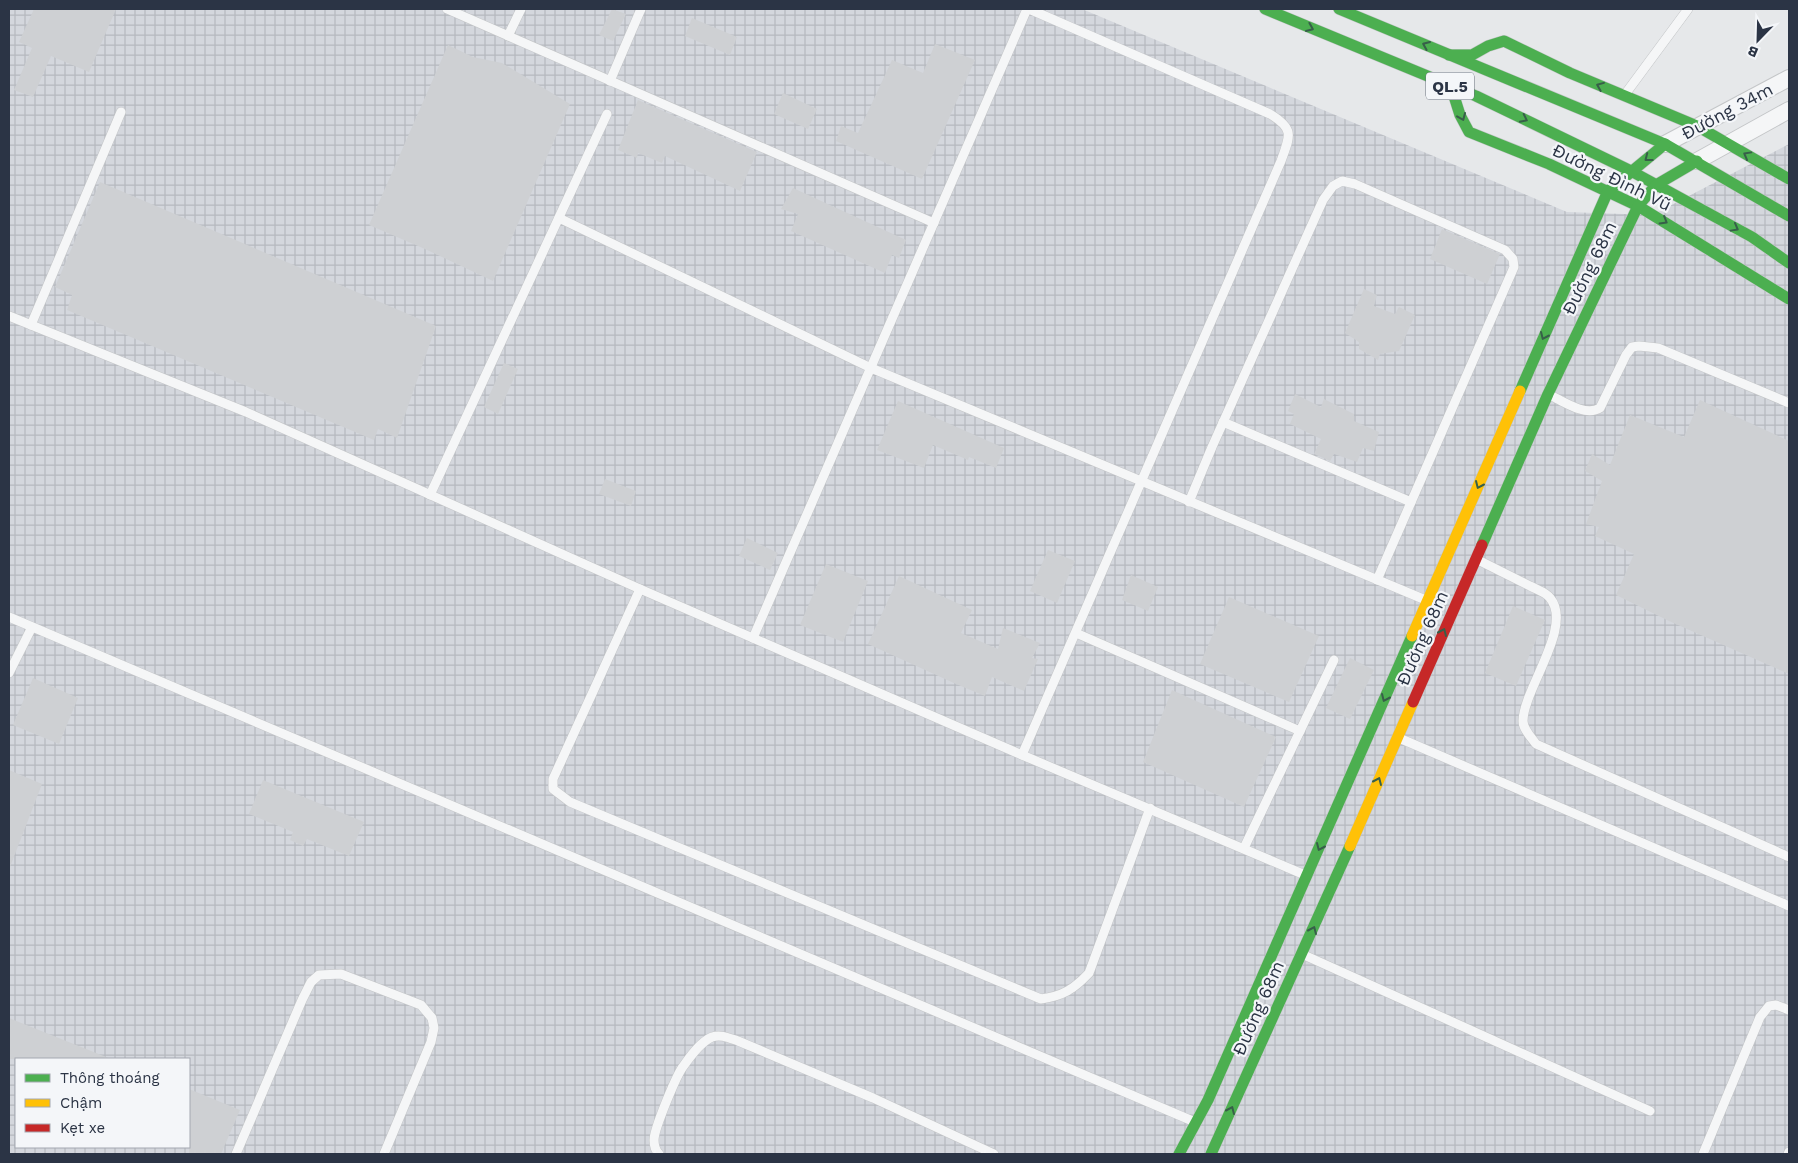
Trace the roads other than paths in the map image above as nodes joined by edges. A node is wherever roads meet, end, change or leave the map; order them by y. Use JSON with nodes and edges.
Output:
{"nodes":[{"id":1,"x":447,"y":9,"type":"edge"},
{"id":2,"x":521,"y":9,"type":"edge"},
{"id":3,"x":641,"y":9,"type":"edge"},
{"id":4,"x":1028,"y":9,"type":"edge"},
{"id":5,"x":1265,"y":9,"type":"edge"},
{"id":6,"x":1339,"y":9,"type":"edge"},
{"id":7,"x":1688,"y":9,"type":"edge"},
{"id":8,"x":508,"y":36,"type":"junction"},
{"id":9,"x":1449,"y":54,"type":"junction"},
{"id":10,"x":1789,"y":78,"type":"edge"},
{"id":11,"x":1433,"y":79,"type":"junction"},
{"id":12,"x":610,"y":81,"type":"junction"},
{"id":13,"x":1624,"y":96,"type":"junction"},
{"id":14,"x":1789,"y":110,"type":"edge"},
{"id":15,"x":122,"y":112,"type":"dead end"},
{"id":16,"x":607,"y":114,"type":"dead end"},
{"id":17,"x":1698,"y":126,"type":"junction"},
{"id":18,"x":1665,"y":144,"type":"junction"},
{"id":19,"x":1728,"y":144,"type":"junction"},
{"id":20,"x":1697,"y":162,"type":"junction"},
{"id":21,"x":1631,"y":172,"type":"junction"},
{"id":22,"x":1789,"y":179,"type":"edge"},
{"id":23,"x":1656,"y":185,"type":"junction"},
{"id":24,"x":1608,"y":191,"type":"junction"},
{"id":25,"x":1638,"y":206,"type":"junction"},
{"id":26,"x":1789,"y":216,"type":"edge"},
{"id":27,"x":559,"y":218,"type":"junction"},
{"id":28,"x":934,"y":223,"type":"junction"},
{"id":29,"x":1789,"y":263,"type":"edge"},
{"id":30,"x":1789,"y":299,"type":"edge"},
{"id":31,"x":9,"y":316,"type":"edge"},
{"id":32,"x":30,"y":324,"type":"junction"},
{"id":33,"x":871,"y":368,"type":"junction"},
{"id":34,"x":1548,"y":394,"type":"junction"},
{"id":35,"x":1789,"y":403,"type":"edge"},
{"id":36,"x":1223,"y":422,"type":"junction"},
{"id":37,"x":1141,"y":482,"type":"junction"},
{"id":38,"x":430,"y":495,"type":"junction"},
{"id":39,"x":1189,"y":502,"type":"junction"},
{"id":40,"x":1411,"y":502,"type":"junction"},
{"id":41,"x":1476,"y":559,"type":"junction"},
{"id":42,"x":1377,"y":580,"type":"junction"},
{"id":43,"x":640,"y":589,"type":"junction"},
{"id":44,"x":1428,"y":601,"type":"junction"},
{"id":45,"x":9,"y":617,"type":"edge"},
{"id":46,"x":32,"y":627,"type":"junction"},
{"id":47,"x":1076,"y":633,"type":"junction"},
{"id":48,"x":753,"y":638,"type":"junction"},
{"id":49,"x":1334,"y":660,"type":"dead end"},
{"id":50,"x":9,"y":673,"type":"edge"},
{"id":51,"x":1300,"y":731,"type":"junction"},
{"id":52,"x":1397,"y":737,"type":"junction"},
{"id":53,"x":1022,"y":755,"type":"junction"},
{"id":54,"x":1150,"y":808,"type":"junction"},
{"id":55,"x":1244,"y":848,"type":"junction"},
{"id":56,"x":1789,"y":857,"type":"edge"},
{"id":57,"x":1308,"y":876,"type":"junction"},
{"id":58,"x":1789,"y":906,"type":"edge"},
{"id":59,"x":1302,"y":955,"type":"junction"},
{"id":60,"x":1789,"y":1010,"type":"edge"},
{"id":61,"x":1650,"y":1111,"type":"dead end"},
{"id":62,"x":1195,"y":1122,"type":"junction"},
{"id":63,"x":236,"y":1154,"type":"edge"},
{"id":64,"x":384,"y":1154,"type":"edge"},
{"id":65,"x":659,"y":1154,"type":"edge"},
{"id":66,"x":994,"y":1154,"type":"edge"},
{"id":67,"x":1179,"y":1154,"type":"edge"},
{"id":68,"x":1211,"y":1154,"type":"edge"},
{"id":69,"x":1703,"y":1154,"type":"edge"}],
"edges":[{"from":1,"to":8,"type":"lane"},
{"from":2,"to":8,"type":"lane"},
{"from":3,"to":12,"type":"lane"},
{"from":4,"to":28,"type":"lane"},
{"from":4,"to":37,"type":"lane"},
{"from":5,"to":11,"type":"main road","name":"Đường Đình Vũ","number":"QL.5","one_way":true},
{"from":9,"to":6,"type":"main road","number":"QL.5","one_way":true},
{"from":7,"to":13,"type":"lane"},
{"from":8,"to":12,"type":"lane"},
{"from":13,"to":9,"type":"main road","one_way":true},
{"from":9,"to":18,"type":"main road","number":"QL.5"},
{"from":10,"to":17,"type":"street","name":"Đường 34m"},
{"from":11,"to":21,"type":"main road","name":"Đường Đình Vũ","number":"QL.5","one_way":true},
{"from":11,"to":24,"type":"main road","name":"Đường Đình Vũ","one_way":true},
{"from":12,"to":28,"type":"lane"},
{"from":13,"to":17,"type":"main road"},
{"from":14,"to":19,"type":"street"},
{"from":15,"to":32,"type":"lane"},
{"from":16,"to":27,"type":"lane"},
{"from":17,"to":18,"type":"street","name":"Đường 34m"},
{"from":17,"to":19,"type":"main road"},
{"from":18,"to":20,"type":"main road"},
{"from":18,"to":21,"type":"main road","one_way":true},
{"from":19,"to":20,"type":"street"},
{"from":22,"to":19,"type":"main road","one_way":true},
{"from":20,"to":23,"type":"main road","name":"Đường 68m"},
{"from":20,"to":26,"type":"main road"},
{"from":21,"to":23,"type":"main road","name":"Đường Đình Vũ","number":"QL.5"},
{"from":21,"to":24,"type":"main road"},
{"from":23,"to":25,"type":"main road","name":"Đường 68m"},
{"from":23,"to":29,"type":"main road","name":"Đường Đình Vũ","number":"QL.5","one_way":true},
{"from":24,"to":25,"type":"main road","name":"Đường Đình Vũ"},
{"from":24,"to":44,"type":"main road","one_way":true},
{"from":25,"to":30,"type":"main road","name":"Đường Đình Vũ","one_way":true},
{"from":25,"to":34,"type":"main road","name":"Đường 68m"},
{"from":27,"to":33,"type":"lane"},
{"from":27,"to":38,"type":"lane"},
{"from":28,"to":33,"type":"lane"},
{"from":31,"to":32,"type":"lane"},
{"from":32,"to":38,"type":"lane"},
{"from":33,"to":37,"type":"lane"},
{"from":33,"to":48,"type":"lane"},
{"from":34,"to":35,"type":"lane"},
{"from":34,"to":41,"type":"main road","name":"Đường 68m"},
{"from":36,"to":39,"type":"lane"},
{"from":36,"to":40,"type":"lane"},
{"from":36,"to":40,"type":"lane"},
{"from":37,"to":39,"type":"lane"},
{"from":37,"to":47,"type":"lane"},
{"from":38,"to":43,"type":"lane"},
{"from":39,"to":42,"type":"lane"},
{"from":40,"to":42,"type":"lane"},
{"from":52,"to":41,"type":"main road","name":"Đường 68m","one_way":true},
{"from":41,"to":56,"type":"lane"},
{"from":42,"to":44,"type":"lane"},
{"from":43,"to":48,"type":"lane"},
{"from":43,"to":54,"type":"lane"},
{"from":44,"to":57,"type":"main road","one_way":true},
{"from":45,"to":46,"type":"lane"},
{"from":46,"to":50,"type":"lane"},
{"from":46,"to":62,"type":"lane"},
{"from":47,"to":51,"type":"lane"},
{"from":47,"to":53,"type":"lane"},
{"from":48,"to":53,"type":"lane"},
{"from":49,"to":51,"type":"lane"},
{"from":51,"to":55,"type":"lane"},
{"from":52,"to":58,"type":"lane"},
{"from":59,"to":52,"type":"main road","name":"Đường 68m","one_way":true},
{"from":53,"to":54,"type":"lane"},
{"from":54,"to":55,"type":"lane"},
{"from":55,"to":57,"type":"lane"},
{"from":57,"to":62,"type":"main road"},
{"from":59,"to":61,"type":"lane"},
{"from":68,"to":59,"type":"main road","name":"Đường 68m","one_way":true},
{"from":60,"to":69,"type":"lane"},
{"from":62,"to":67,"type":"main road"},
{"from":63,"to":64,"type":"lane"},
{"from":65,"to":66,"type":"lane"}]}
